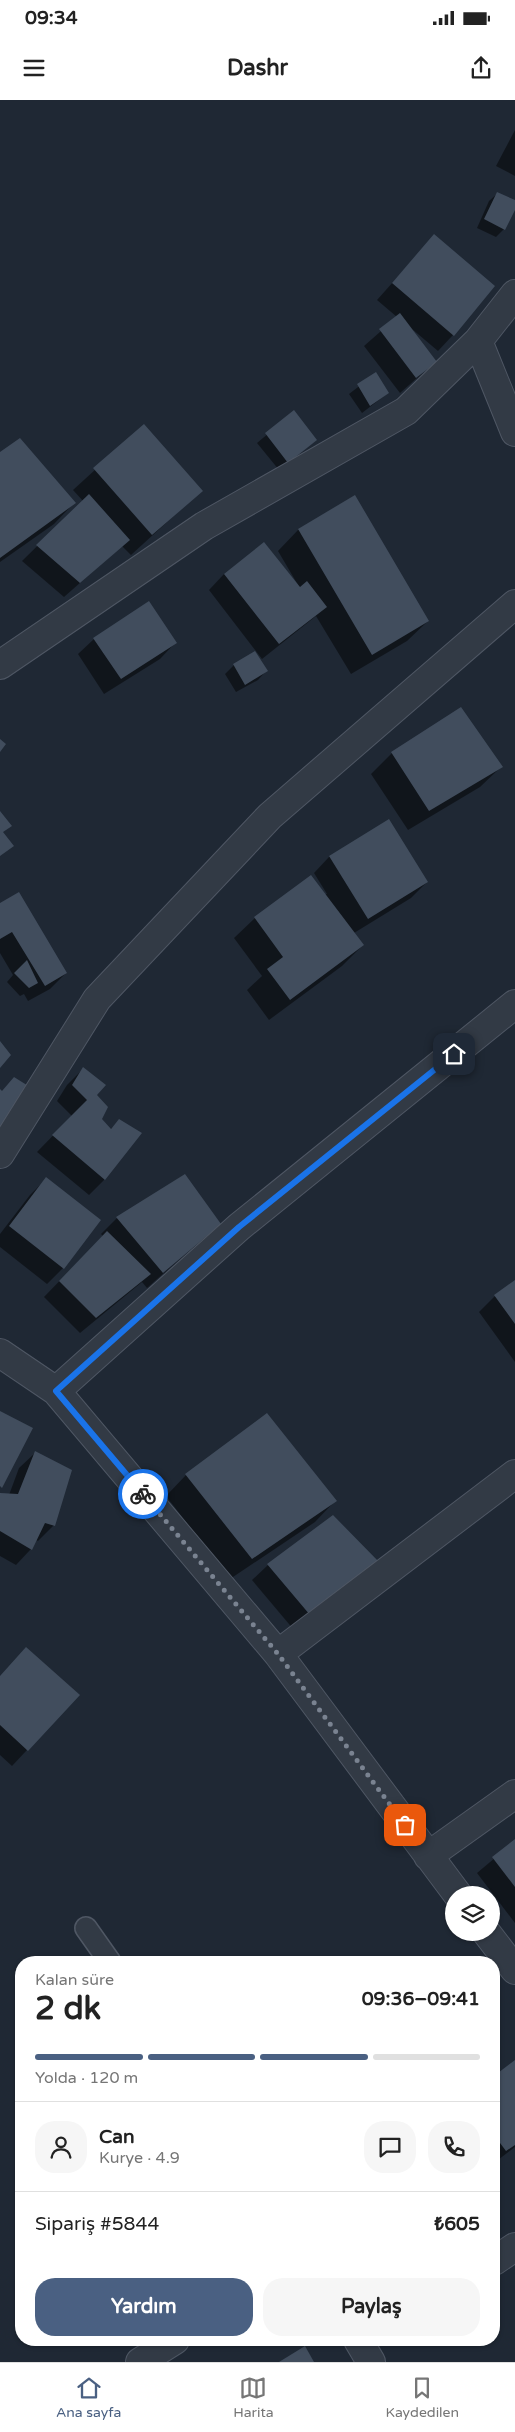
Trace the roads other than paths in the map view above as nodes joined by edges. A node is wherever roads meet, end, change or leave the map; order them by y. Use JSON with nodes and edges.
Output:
{"nodes":[{"id":1,"x":515,"y":294,"type":"edge"},
{"id":2,"x":478,"y":342,"type":"junction"},
{"id":3,"x":515,"y":432,"type":"edge"},
{"id":4,"x":515,"y":604,"type":"edge"},
{"id":5,"x":0,"y":665,"type":"edge"},
{"id":6,"x":515,"y":1004,"type":"edge"},
{"id":7,"x":0,"y":1154,"type":"edge"},
{"id":8,"x":0,"y":1353,"type":"edge"},
{"id":9,"x":56,"y":1391,"type":"junction"},
{"id":10,"x":515,"y":1474,"type":"edge"},
{"id":11,"x":278,"y":1654,"type":"junction"},
{"id":12,"x":515,"y":1794,"type":"edge"},
{"id":13,"x":428,"y":1856,"type":"junction"},
{"id":14,"x":451,"y":1886,"type":"edge"},
{"id":15,"x":86,"y":1928,"type":"dead end"},
{"id":16,"x":493,"y":1941,"type":"edge"},
{"id":17,"x":106,"y":1956,"type":"edge"},
{"id":18,"x":515,"y":1970,"type":"edge"},
{"id":19,"x":515,"y":2247,"type":"edge"},
{"id":20,"x":500,"y":2257,"type":"edge"},
{"id":21,"x":166,"y":2346,"type":"edge"},
{"id":22,"x":140,"y":2362,"type":"edge"}],
"edges":[{"from":1,"to":2,"type":"street"},
{"from":2,"to":3,"type":"street"},
{"from":2,"to":5,"type":"street"},
{"from":4,"to":7,"type":"street"},
{"from":6,"to":9,"type":"street"},
{"from":8,"to":9,"type":"street"},
{"from":9,"to":11,"type":"street"},
{"from":10,"to":11,"type":"street"},
{"from":11,"to":13,"type":"street"},
{"from":12,"to":13,"type":"street"},
{"from":13,"to":14,"type":"street"},
{"from":15,"to":17,"type":"lane"},
{"from":16,"to":18,"type":"street"},
{"from":19,"to":20,"type":"street"},
{"from":21,"to":22,"type":"street"}]}
